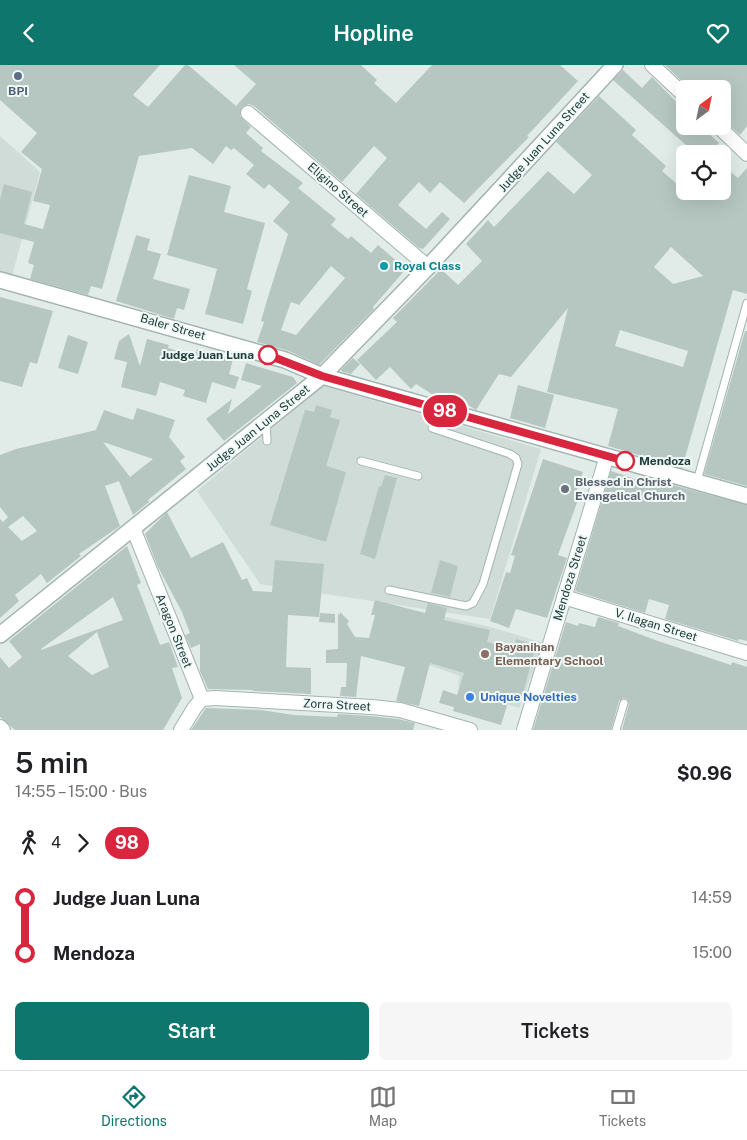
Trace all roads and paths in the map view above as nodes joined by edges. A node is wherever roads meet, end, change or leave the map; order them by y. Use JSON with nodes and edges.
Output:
{"nodes":[{"id":1,"x":615,"y":65,"type":"edge"},
{"id":2,"x":652,"y":65,"type":"edge"},
{"id":3,"x":676,"y":88,"type":"edge"},
{"id":4,"x":248,"y":113,"type":"dead end"},
{"id":5,"x":727,"y":135,"type":"edge"},
{"id":6,"x":747,"y":154,"type":"edge"},
{"id":7,"x":428,"y":267,"type":"junction"},
{"id":8,"x":0,"y":280,"type":"edge"},
{"id":9,"x":747,"y":303,"type":"edge"},
{"id":10,"x":322,"y":376,"type":"junction"},
{"id":11,"x":266,"y":421,"type":"junction"},
{"id":12,"x":432,"y":428,"type":"dead end"},
{"id":13,"x":267,"y":441,"type":"dead end"},
{"id":14,"x":607,"y":456,"type":"junction"},
{"id":15,"x":361,"y":461,"type":"dead end"},
{"id":16,"x":418,"y":475,"type":"dead end"},
{"id":17,"x":697,"y":481,"type":"junction"},
{"id":18,"x":747,"y":495,"type":"edge"},
{"id":19,"x":133,"y":528,"type":"junction"},
{"id":20,"x":389,"y":590,"type":"dead end"},
{"id":21,"x":564,"y":597,"type":"junction"},
{"id":22,"x":0,"y":635,"type":"edge"},
{"id":23,"x":747,"y":653,"type":"edge"},
{"id":24,"x":202,"y":699,"type":"junction"},
{"id":25,"x":624,"y":703,"type":"dead end"},
{"id":26,"x":0,"y":727,"type":"edge"},
{"id":27,"x":3,"y":730,"type":"edge"},
{"id":28,"x":182,"y":730,"type":"edge"},
{"id":29,"x":470,"y":730,"type":"edge"},
{"id":30,"x":524,"y":730,"type":"edge"},
{"id":31,"x":616,"y":730,"type":"edge"}],
"edges":[{"from":1,"to":7,"type":"street","name":"Judge Juan Luna Street"},
{"from":2,"to":3,"type":"street"},
{"from":4,"to":7,"type":"street","name":"Eligino Street"},
{"from":5,"to":6,"type":"street"},
{"from":7,"to":10,"type":"street","name":"Judge Juan Luna Street"},
{"from":8,"to":10,"type":"street","name":"Baler Street"},
{"from":9,"to":17,"type":"lane"},
{"from":10,"to":11,"type":"street","name":"Judge Juan Luna Street"},
{"from":10,"to":14,"type":"street","name":"Baler Street"},
{"from":11,"to":13,"type":"lane"},
{"from":11,"to":19,"type":"street","name":"Judge Juan Luna Street"},
{"from":12,"to":20,"type":"lane"},
{"from":14,"to":17,"type":"street","name":"Baler Street"},
{"from":14,"to":21,"type":"street","name":"Mendoza Street"},
{"from":15,"to":16,"type":"lane"},
{"from":17,"to":18,"type":"street","name":"Baler Street"},
{"from":19,"to":22,"type":"street","name":"Judge Juan Luna Street"},
{"from":19,"to":24,"type":"street","name":"Aragon Street"},
{"from":21,"to":23,"type":"street","name":"V. Ilagan Street"},
{"from":21,"to":30,"type":"street","name":"Mendoza Street"},
{"from":24,"to":28,"type":"street"},
{"from":24,"to":29,"type":"street","name":"Zorra Street"},
{"from":25,"to":31,"type":"lane"},
{"from":26,"to":27,"type":"street"}]}
